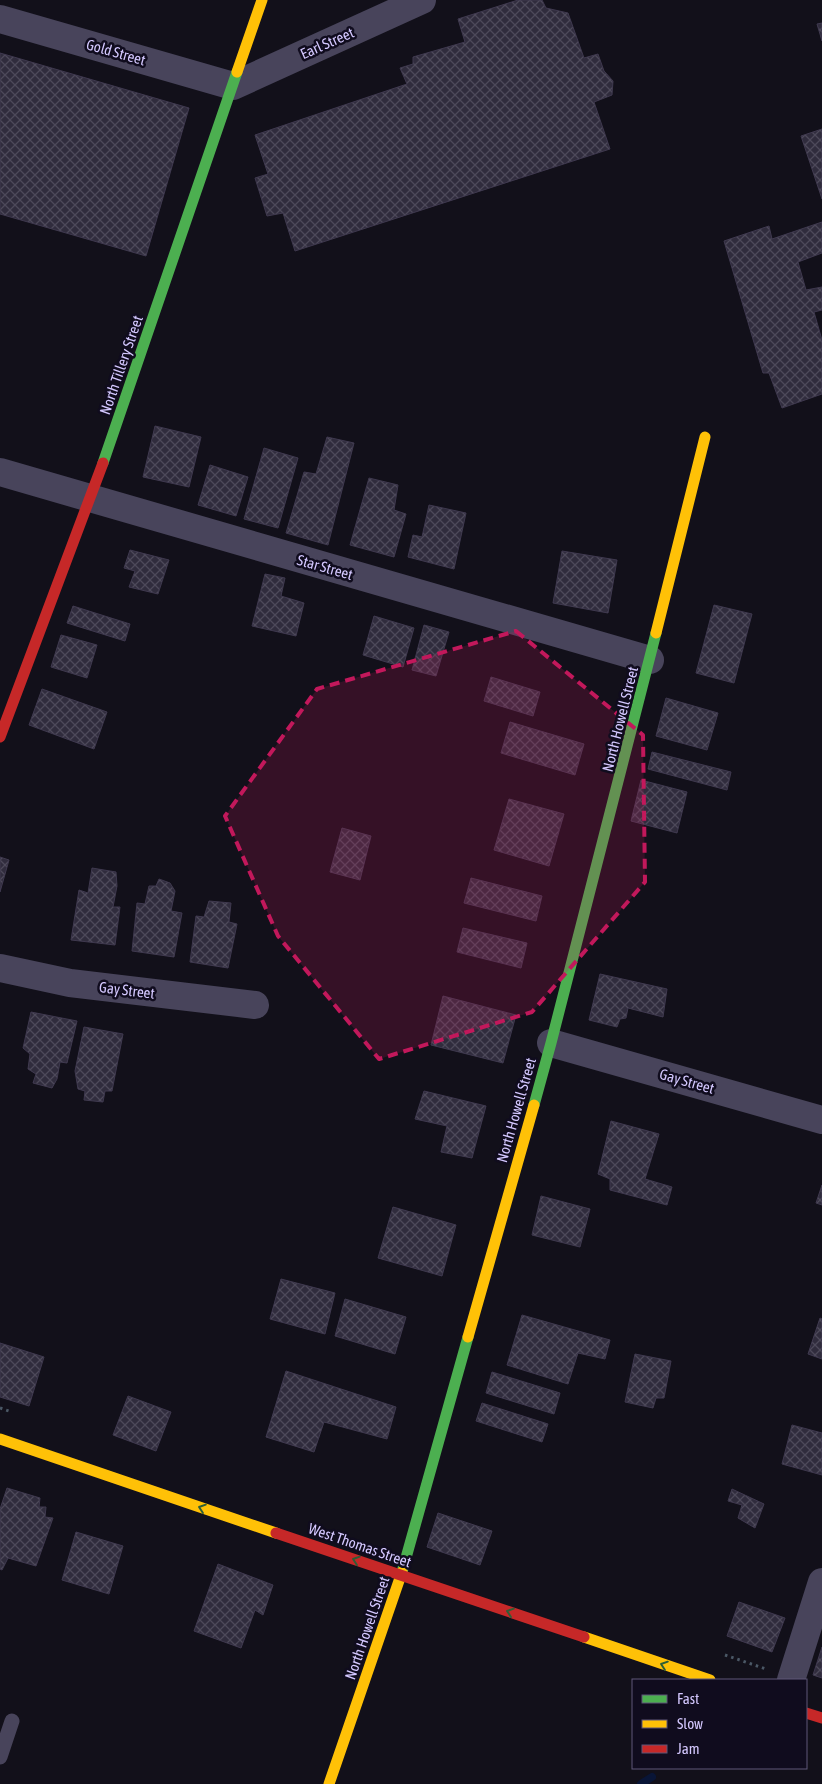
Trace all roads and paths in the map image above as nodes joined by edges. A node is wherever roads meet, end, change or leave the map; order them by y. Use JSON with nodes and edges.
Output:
{"nodes":[{"id":1,"x":262,"y":0,"type":"edge"},
{"id":2,"x":422,"y":0,"type":"edge"},
{"id":3,"x":0,"y":19,"type":"edge"},
{"id":4,"x":233,"y":86,"type":"junction"},
{"id":5,"x":705,"y":437,"type":"dead end"},
{"id":6,"x":0,"y":472,"type":"edge"},
{"id":7,"x":90,"y":499,"type":"junction"},
{"id":8,"x":650,"y":660,"type":"junction"},
{"id":9,"x":0,"y":737,"type":"edge"},
{"id":10,"x":0,"y":968,"type":"edge"},
{"id":11,"x":255,"y":1005,"type":"dead end"},
{"id":12,"x":551,"y":1043,"type":"junction"},
{"id":13,"x":822,"y":1120,"type":"edge"},
{"id":14,"x":0,"y":1439,"type":"edge"},
{"id":15,"x":401,"y":1575,"type":"junction"},
{"id":16,"x":822,"y":1582,"type":"edge"},
{"id":17,"x":707,"y":1679,"type":"edge"},
{"id":18,"x":790,"y":1679,"type":"edge"},
{"id":19,"x":807,"y":1713,"type":"edge"},
{"id":20,"x":822,"y":1718,"type":"edge"},
{"id":21,"x":12,"y":1721,"type":"dead end"},
{"id":22,"x":0,"y":1757,"type":"edge"},
{"id":23,"x":329,"y":1784,"type":"edge"}],
"edges":[{"from":1,"to":4,"type":"street","name":"North Tillery Street"},
{"from":2,"to":4,"type":"street","name":"Earl Street"},
{"from":3,"to":4,"type":"street","name":"Gold Street"},
{"from":4,"to":7,"type":"street","name":"North Tillery Street"},
{"from":5,"to":8,"type":"street","name":"North Howell Street"},
{"from":6,"to":7,"type":"street","name":"Star Street"},
{"from":7,"to":8,"type":"street","name":"Star Street"},
{"from":7,"to":9,"type":"street","name":"North Tillery Street"},
{"from":8,"to":12,"type":"street","name":"North Howell Street"},
{"from":10,"to":11,"type":"street","name":"Gay Street"},
{"from":12,"to":13,"type":"street","name":"Gay Street"},
{"from":12,"to":15,"type":"street","name":"North Howell Street"},
{"from":15,"to":14,"type":"street","name":"West Thomas Street","one_way":true},
{"from":17,"to":15,"type":"street","name":"West Thomas Street","one_way":true},
{"from":15,"to":23,"type":"street","name":"North Howell Street"},
{"from":16,"to":18,"type":"street"},
{"from":19,"to":20,"type":"street"},
{"from":21,"to":22,"type":"lane"}]}
